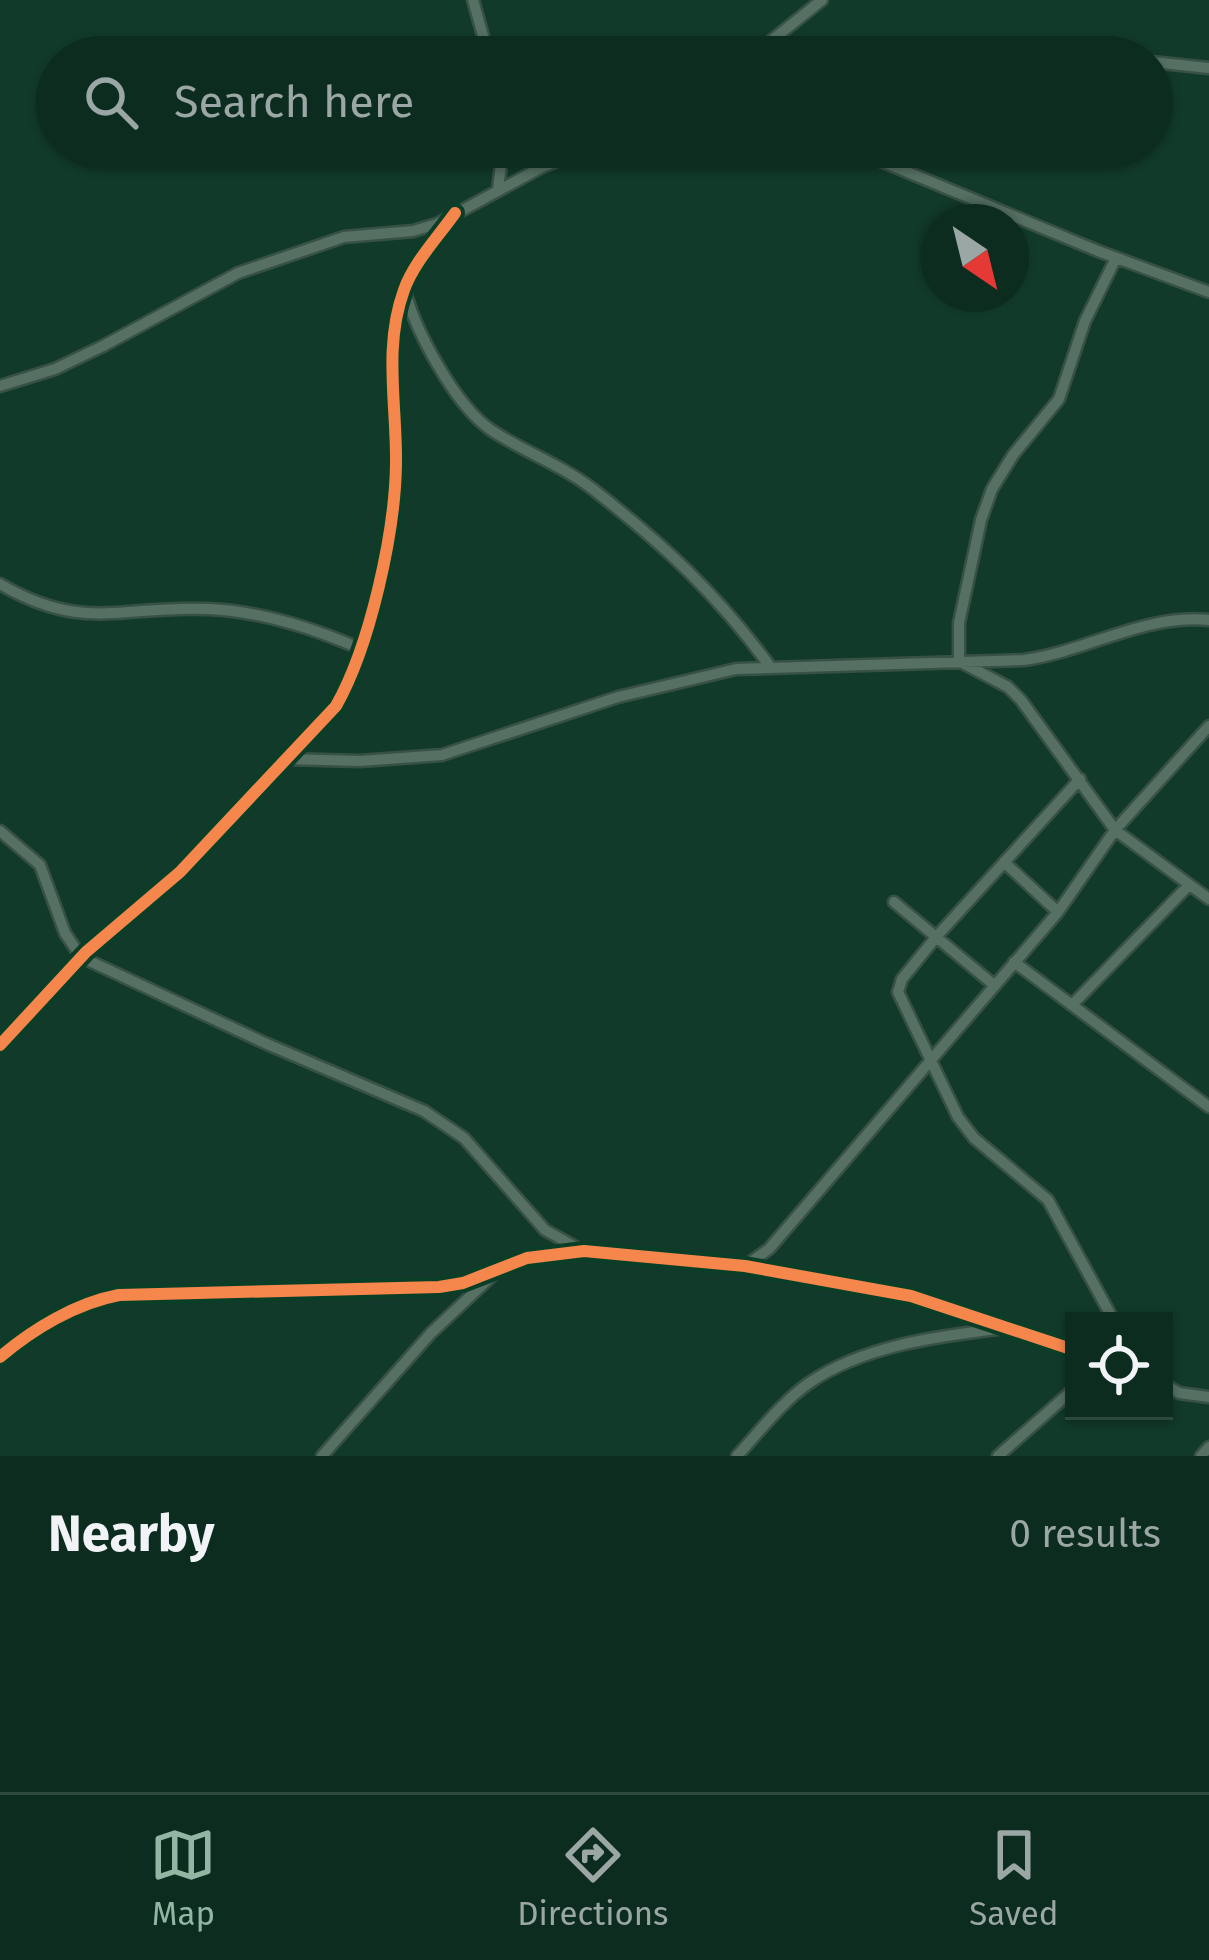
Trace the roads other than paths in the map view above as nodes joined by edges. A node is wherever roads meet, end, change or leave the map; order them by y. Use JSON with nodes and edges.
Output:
{"nodes":[{"id":1,"x":473,"y":0,"type":"edge"},
{"id":2,"x":822,"y":0,"type":"edge"},
{"id":3,"x":483,"y":36,"type":"edge"},
{"id":4,"x":777,"y":36,"type":"edge"},
{"id":5,"x":1173,"y":64,"type":"edge"},
{"id":6,"x":1209,"y":68,"type":"edge"},
{"id":7,"x":501,"y":168,"type":"edge"},
{"id":8,"x":546,"y":168,"type":"edge"},
{"id":9,"x":898,"y":168,"type":"edge"},
{"id":10,"x":498,"y":190,"type":"junction"},
{"id":11,"x":455,"y":213,"type":"junction"},
{"id":12,"x":1116,"y":258,"type":"junction"},
{"id":13,"x":404,"y":287,"type":"junction"},
{"id":14,"x":1209,"y":292,"type":"edge"},
{"id":15,"x":0,"y":386,"type":"edge"},
{"id":16,"x":0,"y":584,"type":"edge"},
{"id":17,"x":1209,"y":620,"type":"edge"},
{"id":18,"x":361,"y":650,"type":"junction"},
{"id":19,"x":959,"y":661,"type":"junction"},
{"id":20,"x":769,"y":665,"type":"junction"},
{"id":21,"x":1209,"y":726,"type":"edge"},
{"id":22,"x":286,"y":759,"type":"junction"},
{"id":23,"x":1080,"y":779,"type":"junction"},
{"id":24,"x":1115,"y":830,"type":"junction"},
{"id":25,"x":0,"y":831,"type":"edge"},
{"id":26,"x":1004,"y":862,"type":"junction"},
{"id":27,"x":1189,"y":885,"type":"junction"},
{"id":28,"x":1209,"y":899,"type":"edge"},
{"id":29,"x":894,"y":902,"type":"dead end"},
{"id":30,"x":1058,"y":912,"type":"junction"},
{"id":31,"x":937,"y":936,"type":"junction"},
{"id":32,"x":81,"y":957,"type":"junction"},
{"id":33,"x":1014,"y":962,"type":"junction"},
{"id":34,"x":994,"y":985,"type":"junction"},
{"id":35,"x":1072,"y":1005,"type":"junction"},
{"id":36,"x":0,"y":1045,"type":"edge"},
{"id":37,"x":928,"y":1062,"type":"junction"},
{"id":38,"x":1209,"y":1107,"type":"edge"},
{"id":39,"x":584,"y":1251,"type":"junction"},
{"id":40,"x":502,"y":1266,"type":"junction"},
{"id":41,"x":745,"y":1266,"type":"junction"},
{"id":42,"x":1109,"y":1312,"type":"edge"},
{"id":43,"x":1008,"y":1328,"type":"junction"},
{"id":44,"x":1065,"y":1347,"type":"edge"},
{"id":45,"x":0,"y":1357,"type":"edge"},
{"id":46,"x":1173,"y":1389,"type":"edge"},
{"id":47,"x":1065,"y":1397,"type":"edge"},
{"id":48,"x":1209,"y":1397,"type":"edge"},
{"id":49,"x":1209,"y":1447,"type":"edge"},
{"id":50,"x":322,"y":1456,"type":"edge"},
{"id":51,"x":737,"y":1456,"type":"edge"},
{"id":52,"x":998,"y":1456,"type":"edge"},
{"id":53,"x":1201,"y":1456,"type":"edge"}],
"edges":[{"from":1,"to":3,"type":"street"},
{"from":2,"to":4,"type":"street"},
{"from":5,"to":6,"type":"street"},
{"from":7,"to":10,"type":"street"},
{"from":8,"to":10,"type":"street"},
{"from":9,"to":12,"type":"street"},
{"from":10,"to":11,"type":"street"},
{"from":11,"to":13,"type":"street"},
{"from":11,"to":15,"type":"street"},
{"from":12,"to":14,"type":"street"},
{"from":12,"to":19,"type":"street"},
{"from":13,"to":18,"type":"street"},
{"from":13,"to":20,"type":"street"},
{"from":16,"to":18,"type":"street"},
{"from":17,"to":19,"type":"street"},
{"from":18,"to":22,"type":"street"},
{"from":19,"to":20,"type":"street"},
{"from":19,"to":23,"type":"street"},
{"from":20,"to":22,"type":"street"},
{"from":21,"to":24,"type":"street"},
{"from":22,"to":32,"type":"street"},
{"from":23,"to":24,"type":"street"},
{"from":23,"to":26,"type":"street"},
{"from":24,"to":27,"type":"street"},
{"from":24,"to":30,"type":"street"},
{"from":25,"to":32,"type":"street"},
{"from":26,"to":30,"type":"street"},
{"from":26,"to":31,"type":"street"},
{"from":27,"to":28,"type":"street"},
{"from":27,"to":35,"type":"street"},
{"from":29,"to":31,"type":"street"},
{"from":30,"to":33,"type":"street"},
{"from":31,"to":34,"type":"street"},
{"from":31,"to":37,"type":"street"},
{"from":32,"to":36,"type":"street"},
{"from":32,"to":39,"type":"street"},
{"from":33,"to":34,"type":"street"},
{"from":33,"to":35,"type":"street"},
{"from":34,"to":37,"type":"street"},
{"from":35,"to":38,"type":"street"},
{"from":37,"to":41,"type":"street"},
{"from":37,"to":42,"type":"street"},
{"from":39,"to":40,"type":"street"},
{"from":39,"to":41,"type":"street"},
{"from":40,"to":45,"type":"street"},
{"from":40,"to":50,"type":"street"},
{"from":41,"to":43,"type":"street"},
{"from":43,"to":44,"type":"street"},
{"from":43,"to":51,"type":"street"},
{"from":46,"to":48,"type":"street"},
{"from":47,"to":52,"type":"street"},
{"from":49,"to":53,"type":"street"}]}
